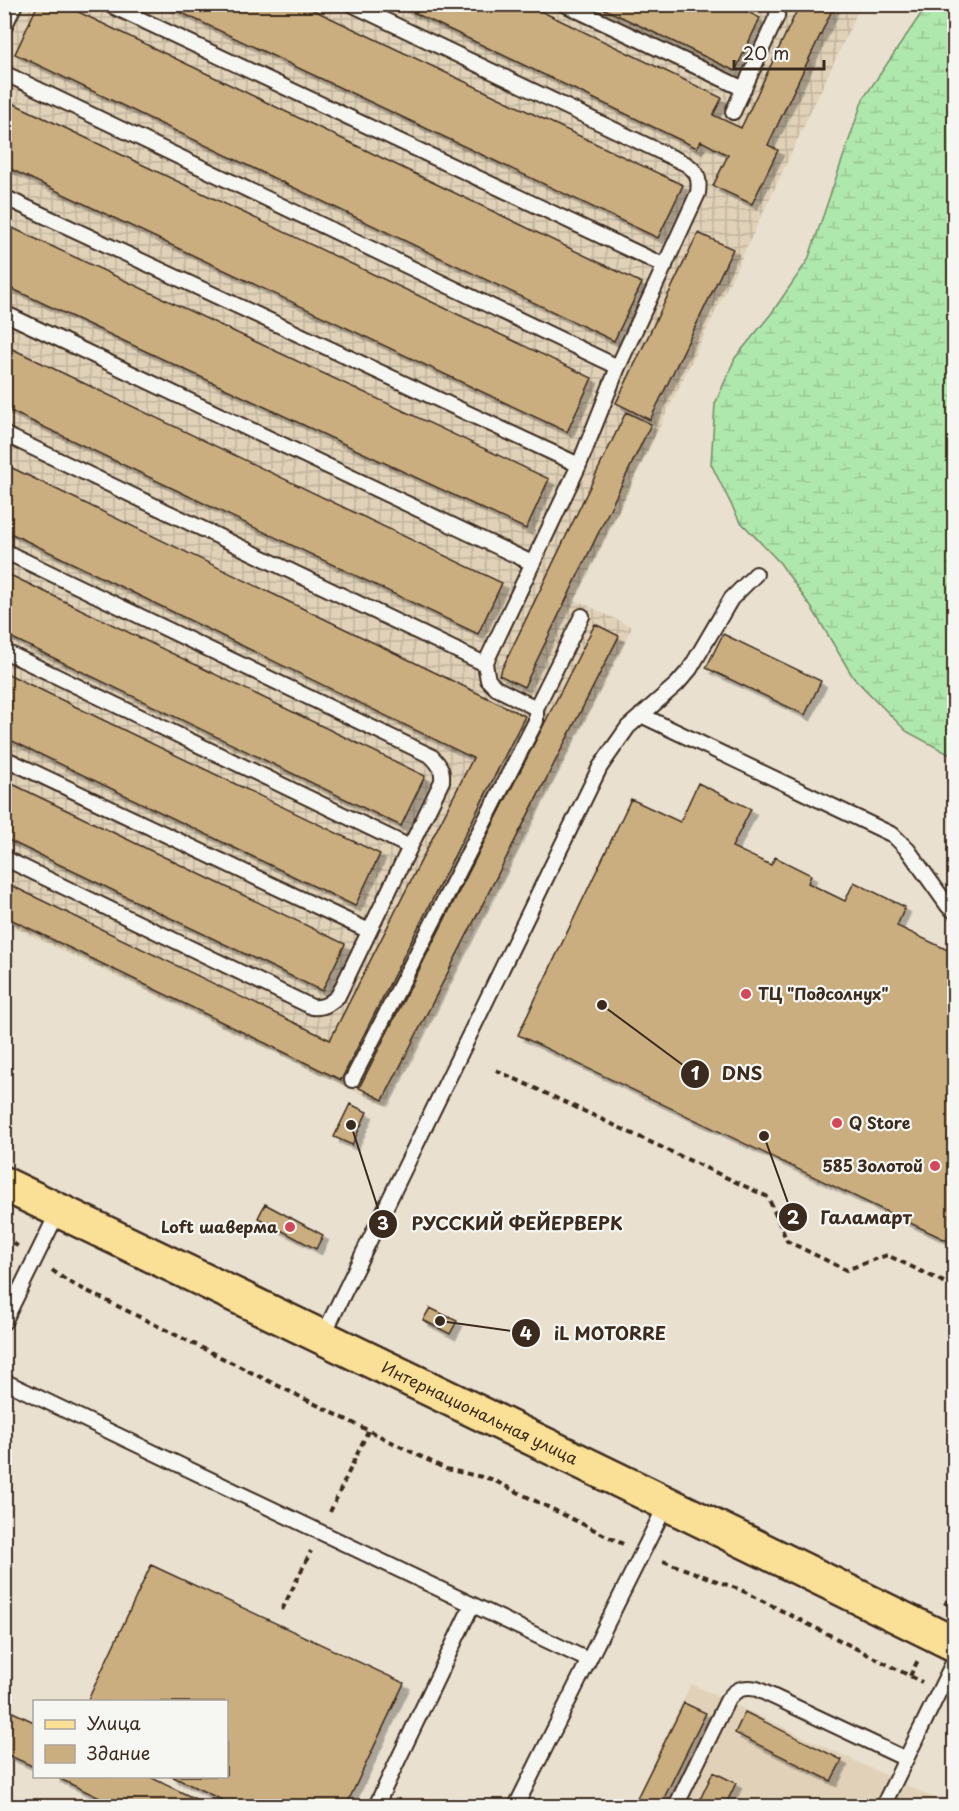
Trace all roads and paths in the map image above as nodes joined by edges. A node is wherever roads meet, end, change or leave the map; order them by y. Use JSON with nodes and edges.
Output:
{"nodes":[{"id":1,"x":15,"y":4,"type":"edge"},
{"id":2,"x":108,"y":4,"type":"edge"},
{"id":3,"x":351,"y":4,"type":"edge"},
{"id":4,"x":564,"y":4,"type":"edge"},
{"id":5,"x":778,"y":4,"type":"edge"},
{"id":6,"x":4,"y":27,"type":"edge"},
{"id":7,"x":4,"y":73,"type":"edge"},
{"id":8,"x":744,"y":89,"type":"junction"},
{"id":9,"x":733,"y":112,"type":"dead end"},
{"id":10,"x":4,"y":197,"type":"edge"},
{"id":11,"x":665,"y":266,"type":"junction"},
{"id":12,"x":4,"y":313,"type":"edge"},
{"id":13,"x":618,"y":367,"type":"junction"},
{"id":14,"x":4,"y":434,"type":"edge"},
{"id":15,"x":579,"y":465,"type":"junction"},
{"id":16,"x":4,"y":551,"type":"edge"},
{"id":17,"x":532,"y":563,"type":"junction"},
{"id":18,"x":756,"y":574,"type":"dead end"},
{"id":19,"x":582,"y":616,"type":"dead end"},
{"id":20,"x":4,"y":651,"type":"edge"},
{"id":21,"x":484,"y":663,"type":"junction"},
{"id":22,"x":536,"y":708,"type":"junction"},
{"id":23,"x":641,"y":715,"type":"junction"},
{"id":24,"x":4,"y":758,"type":"edge"},
{"id":25,"x":410,"y":847,"type":"junction"},
{"id":26,"x":4,"y":858,"type":"edge"},
{"id":27,"x":954,"y":911,"type":"edge"},
{"id":28,"x":369,"y":931,"type":"junction"},
{"id":29,"x":496,"y":1070,"type":"dead end"},
{"id":30,"x":352,"y":1080,"type":"dead end"},
{"id":31,"x":4,"y":1184,"type":"edge"},
{"id":32,"x":59,"y":1210,"type":"junction"},
{"id":33,"x":4,"y":1237,"type":"edge"},
{"id":34,"x":36,"y":1258,"type":"junction"},
{"id":35,"x":954,"y":1287,"type":"edge"},
{"id":36,"x":4,"y":1322,"type":"edge"},
{"id":37,"x":322,"y":1338,"type":"junction"},
{"id":38,"x":4,"y":1381,"type":"edge"},
{"id":39,"x":667,"y":1503,"type":"junction"},
{"id":40,"x":641,"y":1552,"type":"junction"},
{"id":41,"x":472,"y":1605,"type":"junction"},
{"id":42,"x":954,"y":1644,"type":"edge"},
{"id":43,"x":588,"y":1660,"type":"junction"},
{"id":44,"x":954,"y":1660,"type":"edge"},
{"id":45,"x":939,"y":1691,"type":"junction"},
{"id":46,"x":906,"y":1758,"type":"junction"},
{"id":47,"x":376,"y":1806,"type":"edge"},
{"id":48,"x":516,"y":1806,"type":"edge"},
{"id":49,"x":676,"y":1806,"type":"edge"},
{"id":50,"x":883,"y":1806,"type":"edge"}],
"edges":[{"from":1,"to":6,"type":"lane"},
{"from":2,"to":11,"type":"lane"},
{"from":3,"to":11,"type":"lane"},
{"from":4,"to":8,"type":"lane"},
{"from":5,"to":8,"type":"lane"},
{"from":7,"to":13,"type":"lane"},
{"from":8,"to":9,"type":"lane"},
{"from":10,"to":15,"type":"lane"},
{"from":11,"to":13,"type":"lane"},
{"from":12,"to":17,"type":"lane"},
{"from":13,"to":15,"type":"lane"},
{"from":14,"to":21,"type":"lane"},
{"from":15,"to":17,"type":"lane"},
{"from":16,"to":25,"type":"lane"},
{"from":17,"to":21,"type":"lane"},
{"from":18,"to":23,"type":"lane"},
{"from":19,"to":22,"type":"lane"},
{"from":20,"to":25,"type":"lane"},
{"from":21,"to":22,"type":"lane"},
{"from":22,"to":30,"type":"lane"},
{"from":23,"to":27,"type":"lane"},
{"from":23,"to":37,"type":"lane"},
{"from":24,"to":28,"type":"lane"},
{"from":25,"to":28,"type":"lane"},
{"from":26,"to":28,"type":"lane"},
{"from":29,"to":35,"type":"path"},
{"from":31,"to":32,"type":"main road","name":"Интернациональная улица"},
{"from":32,"to":34,"type":"lane"},
{"from":32,"to":37,"type":"main road","name":"Интернациональная улица"},
{"from":33,"to":34,"type":"path"},
{"from":34,"to":36,"type":"lane"},
{"from":34,"to":40,"type":"path"},
{"from":37,"to":39,"type":"main road","name":"Интернациональная улица"},
{"from":38,"to":41,"type":"lane"},
{"from":39,"to":40,"type":"lane"},
{"from":39,"to":42,"type":"main road","name":"Интернациональная улица"},
{"from":40,"to":43,"type":"lane"},
{"from":40,"to":45,"type":"path"},
{"from":41,"to":43,"type":"lane"},
{"from":41,"to":47,"type":"lane"},
{"from":43,"to":48,"type":"lane"},
{"from":44,"to":45,"type":"lane"},
{"from":45,"to":46,"type":"lane"},
{"from":46,"to":49,"type":"lane"},
{"from":46,"to":50,"type":"lane"}]}
